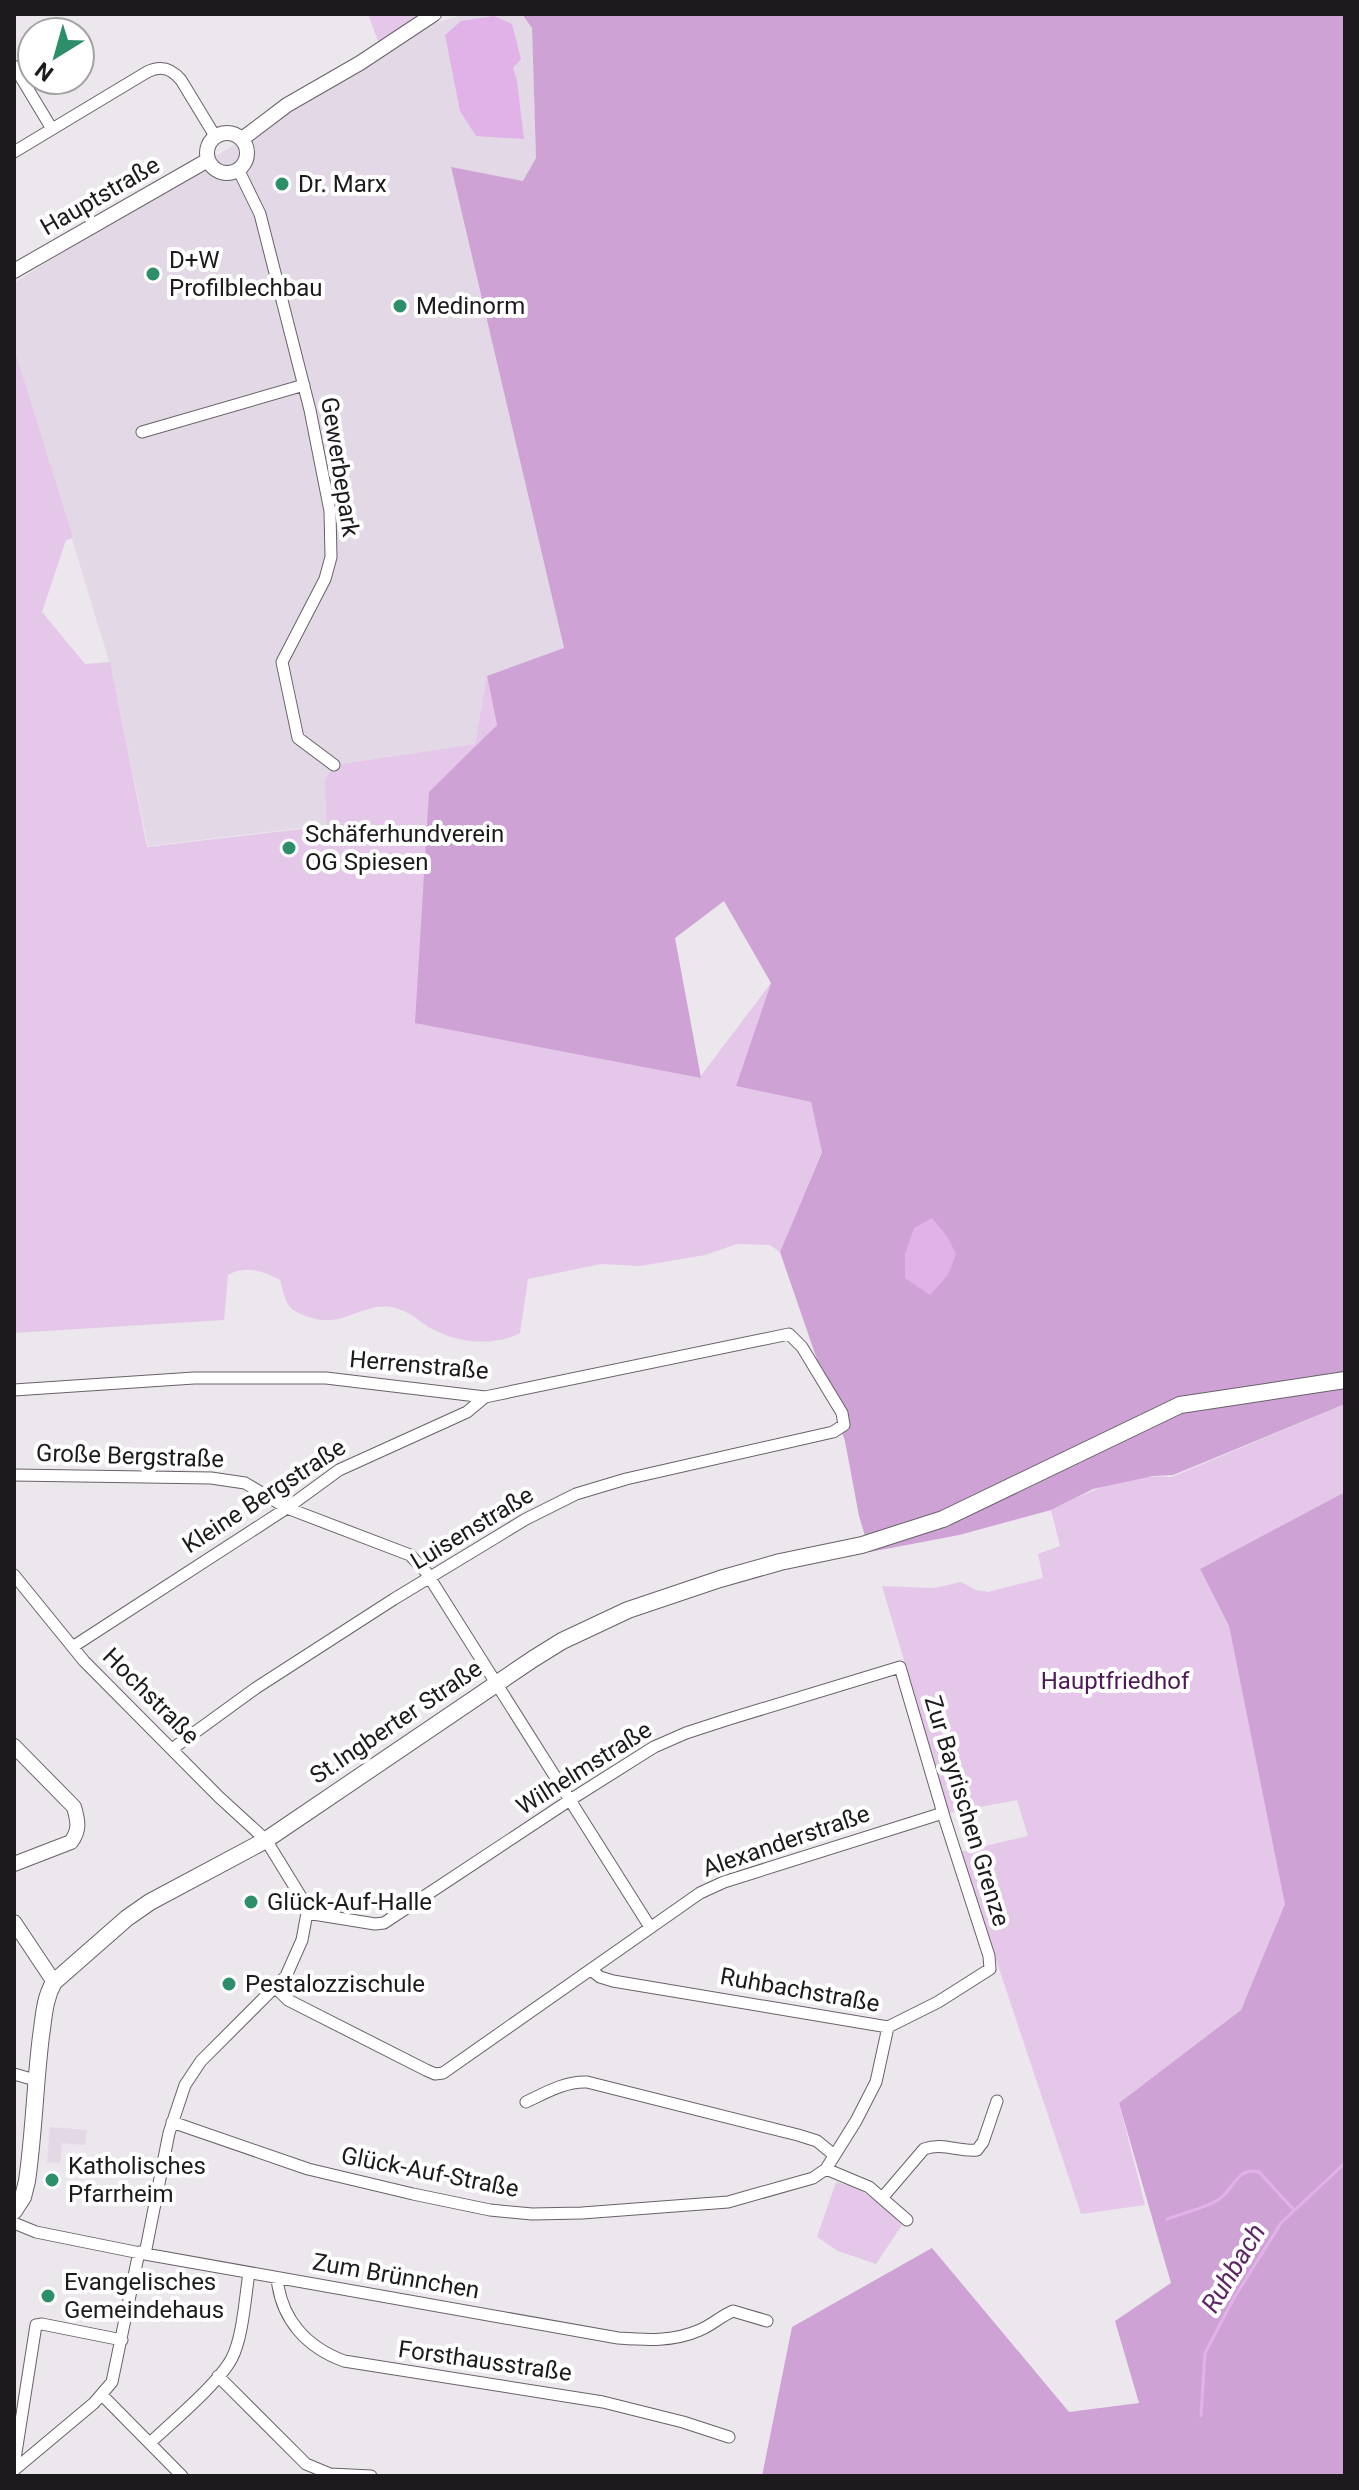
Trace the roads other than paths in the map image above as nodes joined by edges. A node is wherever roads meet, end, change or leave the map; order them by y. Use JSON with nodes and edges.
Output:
{"nodes":[{"id":1,"x":434,"y":14,"type":"edge"},
{"id":2,"x":14,"y":66,"type":"edge"},
{"id":3,"x":52,"y":129,"type":"junction"},
{"id":4,"x":215,"y":136,"type":"junction"},
{"id":5,"x":242,"y":139,"type":"junction"},
{"id":6,"x":14,"y":152,"type":"edge"},
{"id":7,"x":208,"y":160,"type":"junction"},
{"id":8,"x":238,"y":169,"type":"junction"},
{"id":9,"x":14,"y":271,"type":"edge"},
{"id":10,"x":304,"y":385,"type":"junction"},
{"id":11,"x":142,"y":432,"type":"dead end"},
{"id":12,"x":334,"y":765,"type":"dead end"},
{"id":13,"x":1345,"y":1380,"type":"edge"},
{"id":14,"x":14,"y":1390,"type":"edge"},
{"id":15,"x":485,"y":1397,"type":"junction"},
{"id":16,"x":833,"y":1432,"type":"joint"},
{"id":17,"x":14,"y":1475,"type":"edge"},
{"id":18,"x":287,"y":1508,"type":"junction"},
{"id":19,"x":14,"y":1575,"type":"edge"},
{"id":20,"x":431,"y":1579,"type":"junction"},
{"id":21,"x":74,"y":1646,"type":"junction"},
{"id":22,"x":900,"y":1667,"type":"joint"},
{"id":23,"x":497,"y":1682,"type":"junction"},
{"id":24,"x":14,"y":1746,"type":"edge"},
{"id":25,"x":172,"y":1749,"type":"junction"},
{"id":26,"x":570,"y":1800,"type":"junction"},
{"id":27,"x":943,"y":1813,"type":"junction"},
{"id":28,"x":266,"y":1840,"type":"junction"},
{"id":29,"x":14,"y":1864,"type":"edge"},
{"id":30,"x":307,"y":1913,"type":"junction"},
{"id":31,"x":14,"y":1922,"type":"edge"},
{"id":32,"x":650,"y":1927,"type":"junction"},
{"id":33,"x":990,"y":1969,"type":"joint"},
{"id":34,"x":591,"y":1970,"type":"junction"},
{"id":35,"x":54,"y":1982,"type":"junction"},
{"id":36,"x":275,"y":1987,"type":"junction"},
{"id":37,"x":888,"y":2027,"type":"junction"},
{"id":38,"x":14,"y":2074,"type":"edge"},
{"id":39,"x":35,"y":2080,"type":"junction"},
{"id":40,"x":997,"y":2101,"type":"dead end"},
{"id":41,"x":526,"y":2102,"type":"dead end"},
{"id":42,"x":172,"y":2122,"type":"junction"},
{"id":43,"x":834,"y":2155,"type":"junction"},
{"id":44,"x":826,"y":2169,"type":"junction"},
{"id":45,"x":883,"y":2197,"type":"junction"},
{"id":46,"x":14,"y":2211,"type":"edge"},
{"id":47,"x":907,"y":2220,"type":"dead end"},
{"id":48,"x":14,"y":2223,"type":"edge"},
{"id":49,"x":142,"y":2253,"type":"junction"},
{"id":50,"x":249,"y":2273,"type":"junction"},
{"id":51,"x":277,"y":2278,"type":"junction"},
{"id":52,"x":767,"y":2321,"type":"dead end"},
{"id":53,"x":122,"y":2340,"type":"junction"},
{"id":54,"x":218,"y":2376,"type":"junction"},
{"id":55,"x":102,"y":2395,"type":"junction"},
{"id":56,"x":729,"y":2437,"type":"dead end"},
{"id":57,"x":150,"y":2443,"type":"junction"},
{"id":58,"x":15,"y":2469,"type":"edge"},
{"id":59,"x":182,"y":2476,"type":"edge"},
{"id":60,"x":371,"y":2476,"type":"edge"}],
"edges":[{"from":1,"to":5,"type":"street"},
{"from":2,"to":3,"type":"street"},
{"from":3,"to":4,"type":"street"},
{"from":3,"to":6,"type":"street"},
{"from":4,"to":5,"type":"street"},
{"from":4,"to":7,"type":"street"},
{"from":5,"to":8,"type":"street"},
{"from":7,"to":8,"type":"street"},
{"from":7,"to":9,"type":"street","name":"Hauptstraße"},
{"from":8,"to":10,"type":"street","name":"Gewerbepark"},
{"from":10,"to":11,"type":"street","name":"Gewerbepark"},
{"from":10,"to":12,"type":"street","name":"Gewerbepark"},
{"from":13,"to":23,"type":"main road","name":"St.Ingberter Straße"},
{"from":14,"to":15,"type":"street","name":"Herrenstraße"},
{"from":15,"to":16,"type":"street","name":"Herrenstraße"},
{"from":15,"to":18,"type":"street","name":"Kleine Bergstraße"},
{"from":16,"to":20,"type":"street","name":"Luisenstraße"},
{"from":17,"to":18,"type":"street","name":"Große Bergstraße"},
{"from":18,"to":20,"type":"street","name":"Große Bergstraße"},
{"from":18,"to":21,"type":"street","name":"Kleine Bergstraße"},
{"from":19,"to":21,"type":"street","name":"Hochstraße"},
{"from":20,"to":23,"type":"street","name":"Große Bergstraße"},
{"from":20,"to":25,"type":"street","name":"Luisenstraße"},
{"from":21,"to":25,"type":"street","name":"Hochstraße"},
{"from":22,"to":26,"type":"street","name":"Wilhelmstraße"},
{"from":22,"to":27,"type":"street","name":"Zur Bayrischen Grenze"},
{"from":23,"to":26,"type":"street","name":"Große Bergstraße"},
{"from":23,"to":28,"type":"main road","name":"St.Ingberter Straße"},
{"from":24,"to":29,"type":"street"},
{"from":25,"to":28,"type":"street","name":"Hochstraße"},
{"from":26,"to":30,"type":"street","name":"Wilhelmstraße"},
{"from":26,"to":32,"type":"street","name":"Große Bergstraße"},
{"from":27,"to":32,"type":"street","name":"Alexanderstraße"},
{"from":27,"to":33,"type":"street","name":"Zur Bayrischen Grenze"},
{"from":28,"to":30,"type":"street","name":"Hochstraße"},
{"from":28,"to":35,"type":"main road","name":"St.Ingberter Straße"},
{"from":30,"to":36,"type":"street"},
{"from":31,"to":35,"type":"street"},
{"from":32,"to":34,"type":"street","name":"Alexanderstraße"},
{"from":33,"to":37,"type":"street","name":"Ruhbachstraße"},
{"from":34,"to":36,"type":"street","name":"Alexanderstraße"},
{"from":34,"to":37,"type":"street","name":"Ruhbachstraße"},
{"from":35,"to":39,"type":"main road"},
{"from":36,"to":42,"type":"street"},
{"from":37,"to":43,"type":"street"},
{"from":38,"to":39,"type":"street"},
{"from":39,"to":46,"type":"main road"},
{"from":40,"to":45,"type":"street"},
{"from":41,"to":43,"type":"street"},
{"from":42,"to":44,"type":"street","name":"Glück-Auf-Straße"},
{"from":42,"to":49,"type":"street"},
{"from":43,"to":44,"type":"street"},
{"from":44,"to":45,"type":"street"},
{"from":45,"to":47,"type":"street"},
{"from":48,"to":49,"type":"street","name":"Zum Brünnchen"},
{"from":49,"to":50,"type":"street","name":"Zum Brünnchen"},
{"from":49,"to":53,"type":"street"},
{"from":50,"to":51,"type":"street","name":"Zum Brünnchen"},
{"from":50,"to":54,"type":"street"},
{"from":51,"to":52,"type":"street","name":"Zum Brünnchen"},
{"from":51,"to":56,"type":"street","name":"Forsthausstraße"},
{"from":53,"to":55,"type":"street"},
{"from":53,"to":58,"type":"street"},
{"from":54,"to":57,"type":"street"},
{"from":54,"to":60,"type":"street"},
{"from":55,"to":57,"type":"street"},
{"from":55,"to":58,"type":"street"},
{"from":57,"to":59,"type":"street"}]}
